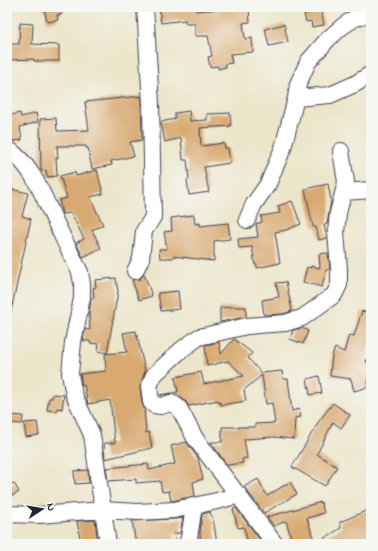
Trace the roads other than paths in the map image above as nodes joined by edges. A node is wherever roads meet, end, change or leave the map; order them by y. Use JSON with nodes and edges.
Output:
{"nodes":[{"id":1,"x":145,"y":7,"type":"edge"},
{"id":2,"x":371,"y":13,"type":"edge"},
{"id":3,"x":371,"y":74,"type":"edge"},
{"id":4,"x":296,"y":98,"type":"junction"},
{"id":5,"x":7,"y":148,"type":"edge"},
{"id":6,"x":341,"y":151,"type":"dead end"},
{"id":7,"x":371,"y":190,"type":"edge"},
{"id":8,"x":344,"y":192,"type":"junction"},
{"id":9,"x":247,"y":220,"type":"dead end"},
{"id":10,"x":135,"y":271,"type":"dead end"},
{"id":11,"x":239,"y":495,"type":"junction"},
{"id":12,"x":194,"y":506,"type":"junction"},
{"id":13,"x":102,"y":510,"type":"junction"},
{"id":14,"x":7,"y":514,"type":"edge"},
{"id":15,"x":108,"y":544,"type":"edge"},
{"id":16,"x":187,"y":544,"type":"edge"},
{"id":17,"x":275,"y":544,"type":"edge"}],
"edges":[{"from":1,"to":10,"type":"street"},
{"from":2,"to":4,"type":"street"},
{"from":3,"to":4,"type":"street"},
{"from":4,"to":9,"type":"street"},
{"from":5,"to":13,"type":"street"},
{"from":6,"to":8,"type":"street"},
{"from":7,"to":8,"type":"street"},
{"from":8,"to":11,"type":"street"},
{"from":11,"to":12,"type":"street"},
{"from":11,"to":17,"type":"street"},
{"from":12,"to":13,"type":"street"},
{"from":12,"to":16,"type":"street"},
{"from":13,"to":14,"type":"street"},
{"from":13,"to":15,"type":"street"}]}
